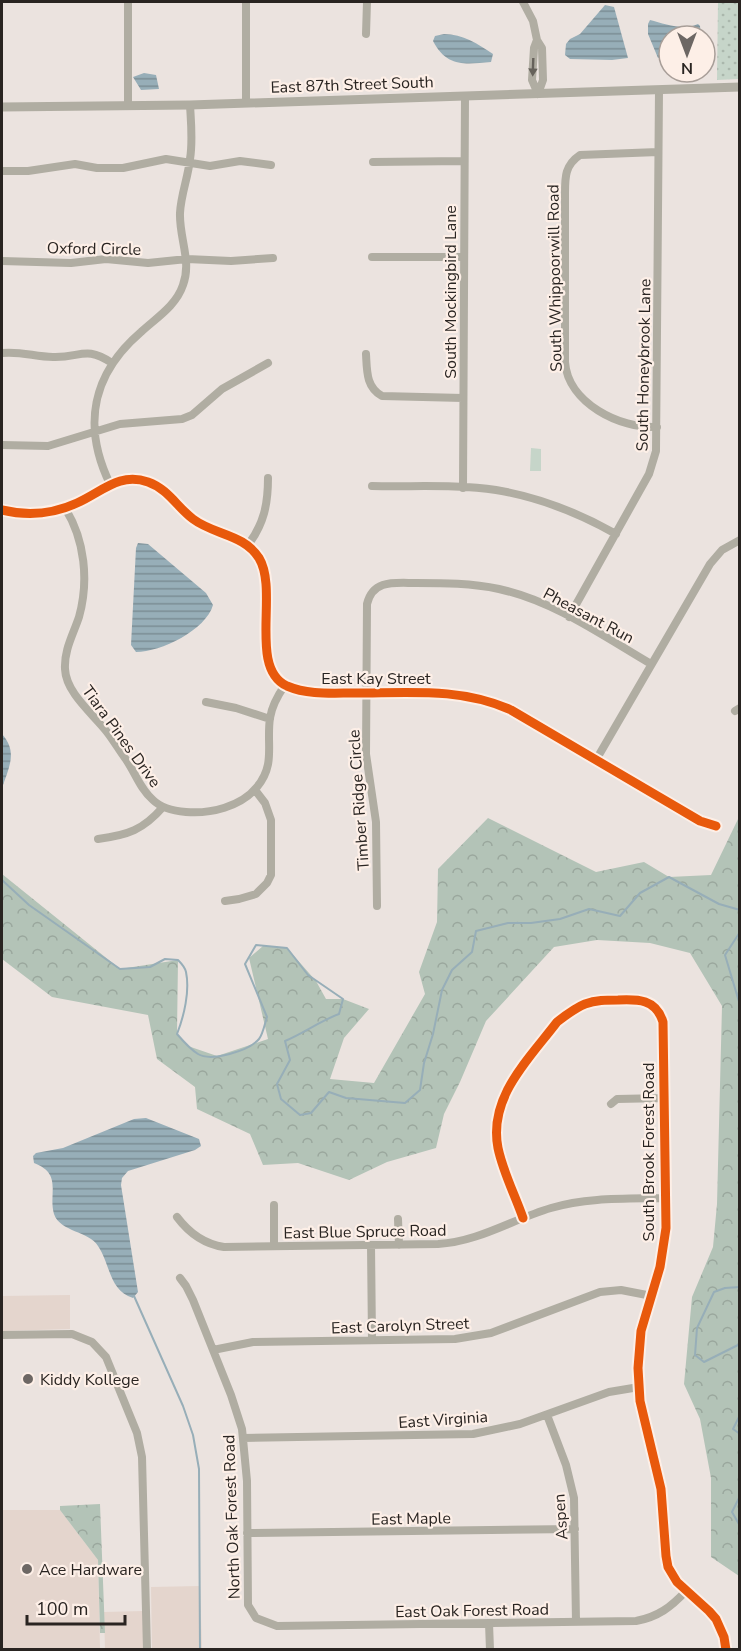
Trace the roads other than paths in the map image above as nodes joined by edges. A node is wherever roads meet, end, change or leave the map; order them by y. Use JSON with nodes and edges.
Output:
{"nodes":[{"id":1,"x":128,"y":2,"type":"edge"},
{"id":2,"x":246,"y":2,"type":"edge"},
{"id":3,"x":367,"y":2,"type":"edge"},
{"id":4,"x":523,"y":2,"type":"edge"},
{"id":5,"x":366,"y":34,"type":"dead end"},
{"id":6,"x":740,"y":87,"type":"edge"},
{"id":7,"x":659,"y":91,"type":"junction"},
{"id":8,"x":538,"y":94,"type":"junction"},
{"id":9,"x":465,"y":96,"type":"junction"},
{"id":10,"x":246,"y":102,"type":"junction"},
{"id":11,"x":128,"y":105,"type":"junction"},
{"id":12,"x":190,"y":105,"type":"junction"},
{"id":13,"x":2,"y":107,"type":"edge"},
{"id":14,"x":658,"y":152,"type":"junction"},
{"id":15,"x":464,"y":161,"type":"junction"},
{"id":16,"x":190,"y":162,"type":"junction"},
{"id":17,"x":373,"y":162,"type":"dead end"},
{"id":18,"x":271,"y":165,"type":"dead end"},
{"id":19,"x":2,"y":171,"type":"edge"},
{"id":20,"x":372,"y":257,"type":"dead end"},
{"id":21,"x":273,"y":258,"type":"dead end"},
{"id":22,"x":464,"y":258,"type":"junction"},
{"id":23,"x":187,"y":259,"type":"junction"},
{"id":24,"x":2,"y":261,"type":"edge"},
{"id":25,"x":2,"y":353,"type":"edge"},
{"id":26,"x":366,"y":354,"type":"dead end"},
{"id":27,"x":112,"y":363,"type":"junction"},
{"id":28,"x":268,"y":363,"type":"dead end"},
{"id":29,"x":463,"y":398,"type":"junction"},
{"id":30,"x":657,"y":427,"type":"junction"},
{"id":31,"x":94,"y":432,"type":"junction"},
{"id":32,"x":2,"y":445,"type":"edge"},
{"id":33,"x":268,"y":478,"type":"dead end"},
{"id":34,"x":110,"y":484,"type":"junction"},
{"id":35,"x":372,"y":486,"type":"dead end"},
{"id":36,"x":463,"y":488,"type":"junction"},
{"id":37,"x":65,"y":508,"type":"junction"},
{"id":38,"x":2,"y":510,"type":"edge"},
{"id":39,"x":616,"y":534,"type":"junction"},
{"id":40,"x":740,"y":540,"type":"edge"},
{"id":41,"x":248,"y":545,"type":"junction"},
{"id":42,"x":372,"y":592,"type":"joint"},
{"id":43,"x":569,"y":617,"type":"junction"},
{"id":44,"x":651,"y":664,"type":"junction"},
{"id":45,"x":285,"y":685,"type":"junction"},
{"id":46,"x":366,"y":693,"type":"junction"},
{"id":47,"x":206,"y":702,"type":"dead end"},
{"id":48,"x":270,"y":719,"type":"junction"},
{"id":49,"x":596,"y":760,"type":"junction"},
{"id":50,"x":255,"y":790,"type":"junction"},
{"id":51,"x":163,"y":807,"type":"junction"},
{"id":52,"x":716,"y":826,"type":"dead end"},
{"id":53,"x":98,"y":839,"type":"dead end"},
{"id":54,"x":225,"y":901,"type":"dead end"},
{"id":55,"x":376,"y":906,"type":"dead end"},
{"id":56,"x":664,"y":1098,"type":"junction"},
{"id":57,"x":611,"y":1104,"type":"dead end"},
{"id":58,"x":666,"y":1198,"type":"junction"},
{"id":59,"x":274,"y":1205,"type":"dead end"},
{"id":60,"x":177,"y":1217,"type":"dead end"},
{"id":61,"x":523,"y":1218,"type":"junction"},
{"id":62,"x":398,"y":1219,"type":"dead end"},
{"id":63,"x":371,"y":1245,"type":"junction"},
{"id":64,"x":399,"y":1245,"type":"junction"},
{"id":65,"x":274,"y":1246,"type":"junction"},
{"id":66,"x":180,"y":1278,"type":"dead end"},
{"id":67,"x":652,"y":1296,"type":"junction"},
{"id":68,"x":2,"y":1335,"type":"edge"},
{"id":69,"x":372,"y":1340,"type":"junction"},
{"id":70,"x":213,"y":1350,"type":"junction"},
{"id":71,"x":639,"y":1387,"type":"junction"},
{"id":72,"x":547,"y":1415,"type":"junction"},
{"id":73,"x":243,"y":1438,"type":"junction"},
{"id":74,"x":576,"y":1529,"type":"junction"},
{"id":75,"x":248,"y":1533,"type":"junction"},
{"id":76,"x":686,"y":1591,"type":"junction"},
{"id":77,"x":252,"y":1614,"type":"joint"},
{"id":78,"x":576,"y":1622,"type":"junction"},
{"id":79,"x":489,"y":1623,"type":"junction"},
{"id":80,"x":147,"y":1650,"type":"edge"},
{"id":81,"x":490,"y":1650,"type":"edge"},
{"id":82,"x":726,"y":1650,"type":"edge"}],
"edges":[{"from":1,"to":11,"type":"street"},
{"from":2,"to":10,"type":"street"},
{"from":3,"to":5,"type":"street"},
{"from":4,"to":8,"type":"street"},
{"from":6,"to":7,"type":"street","name":"East 87th Street South"},
{"from":7,"to":8,"type":"street","name":"East 87th Street South"},
{"from":7,"to":14,"type":"street","name":"South Honeybrook Lane"},
{"from":8,"to":9,"type":"street","name":"East 87th Street South"},
{"from":9,"to":10,"type":"street","name":"East 87th Street South"},
{"from":9,"to":15,"type":"street","name":"South Mockingbird Lane"},
{"from":10,"to":12,"type":"street","name":"East 87th Street South"},
{"from":11,"to":12,"type":"street","name":"East 87th Street South"},
{"from":11,"to":13,"type":"street","name":"East 87th Street South"},
{"from":12,"to":16,"type":"street"},
{"from":14,"to":30,"type":"street","name":"South Honeybrook Lane"},
{"from":14,"to":30,"type":"street","name":"South Whippoorwill Road"},
{"from":15,"to":17,"type":"street"},
{"from":15,"to":22,"type":"street","name":"South Mockingbird Lane"},
{"from":16,"to":18,"type":"street"},
{"from":16,"to":19,"type":"street"},
{"from":16,"to":23,"type":"street"},
{"from":20,"to":22,"type":"street"},
{"from":21,"to":23,"type":"street","name":"Oxford Circle"},
{"from":22,"to":29,"type":"street","name":"South Mockingbird Lane"},
{"from":23,"to":24,"type":"street","name":"Oxford Circle"},
{"from":23,"to":27,"type":"street"},
{"from":25,"to":27,"type":"street"},
{"from":26,"to":29,"type":"street"},
{"from":27,"to":31,"type":"street"},
{"from":28,"to":31,"type":"street"},
{"from":29,"to":36,"type":"street","name":"South Mockingbird Lane"},
{"from":30,"to":39,"type":"street","name":"South Honeybrook Lane"},
{"from":31,"to":32,"type":"street"},
{"from":31,"to":34,"type":"street"},
{"from":33,"to":41,"type":"street"},
{"from":34,"to":37,"type":"street"},
{"from":34,"to":41,"type":"street"},
{"from":35,"to":36,"type":"street"},
{"from":36,"to":39,"type":"street"},
{"from":37,"to":38,"type":"street"},
{"from":37,"to":51,"type":"street","name":"Tiara Pines Drive"},
{"from":39,"to":43,"type":"street","name":"South Honeybrook Lane"},
{"from":40,"to":44,"type":"street"},
{"from":41,"to":45,"type":"street"},
{"from":42,"to":43,"type":"street","name":"Pheasant Run"},
{"from":42,"to":46,"type":"street","name":"Timber Ridge Circle"},
{"from":43,"to":44,"type":"street","name":"Pheasant Run"},
{"from":44,"to":49,"type":"street"},
{"from":45,"to":46,"type":"street","name":"East Kay Street"},
{"from":45,"to":48,"type":"street"},
{"from":46,"to":49,"type":"street","name":"East Kay Street"},
{"from":46,"to":55,"type":"street","name":"Timber Ridge Circle"},
{"from":47,"to":48,"type":"street"},
{"from":48,"to":50,"type":"street"},
{"from":49,"to":52,"type":"street","name":"East Kay Street"},
{"from":50,"to":51,"type":"street","name":"Tiara Pines Drive"},
{"from":50,"to":54,"type":"street"},
{"from":51,"to":53,"type":"street"},
{"from":56,"to":57,"type":"street"},
{"from":56,"to":58,"type":"street","name":"South Brook Forest Road"},
{"from":56,"to":61,"type":"street","name":"South Brook Forest Road"},
{"from":58,"to":61,"type":"street","name":"East Blue Spruce Road"},
{"from":58,"to":67,"type":"street","name":"South Brook Forest Road"},
{"from":59,"to":65,"type":"street"},
{"from":60,"to":65,"type":"street","name":"East Blue Spruce Road"},
{"from":61,"to":64,"type":"street","name":"East Blue Spruce Road"},
{"from":62,"to":64,"type":"street"},
{"from":63,"to":64,"type":"street","name":"East Blue Spruce Road"},
{"from":63,"to":65,"type":"street","name":"East Blue Spruce Road"},
{"from":63,"to":69,"type":"street"},
{"from":66,"to":70,"type":"street","name":"North Oak Forest Road"},
{"from":67,"to":69,"type":"street","name":"East Carolyn Street"},
{"from":67,"to":71,"type":"street","name":"South Brook Forest Road"},
{"from":68,"to":80,"type":"street"},
{"from":69,"to":70,"type":"street","name":"East Carolyn Street"},
{"from":70,"to":73,"type":"street","name":"North Oak Forest Road"},
{"from":71,"to":72,"type":"street","name":"East Virginia"},
{"from":71,"to":76,"type":"street","name":"South Brook Forest Road"},
{"from":72,"to":73,"type":"street","name":"East Virginia"},
{"from":72,"to":74,"type":"street","name":"Aspen"},
{"from":73,"to":75,"type":"street","name":"North Oak Forest Road"},
{"from":74,"to":75,"type":"street","name":"East Maple"},
{"from":74,"to":78,"type":"street","name":"Aspen"},
{"from":75,"to":77,"type":"street","name":"North Oak Forest Road"},
{"from":76,"to":78,"type":"street","name":"East Oak Forest Road"},
{"from":76,"to":82,"type":"street","name":"South Brook Forest Road"},
{"from":77,"to":79,"type":"street","name":"East Oak Forest Road"},
{"from":78,"to":79,"type":"street","name":"East Oak Forest Road"},
{"from":79,"to":81,"type":"street"}]}
